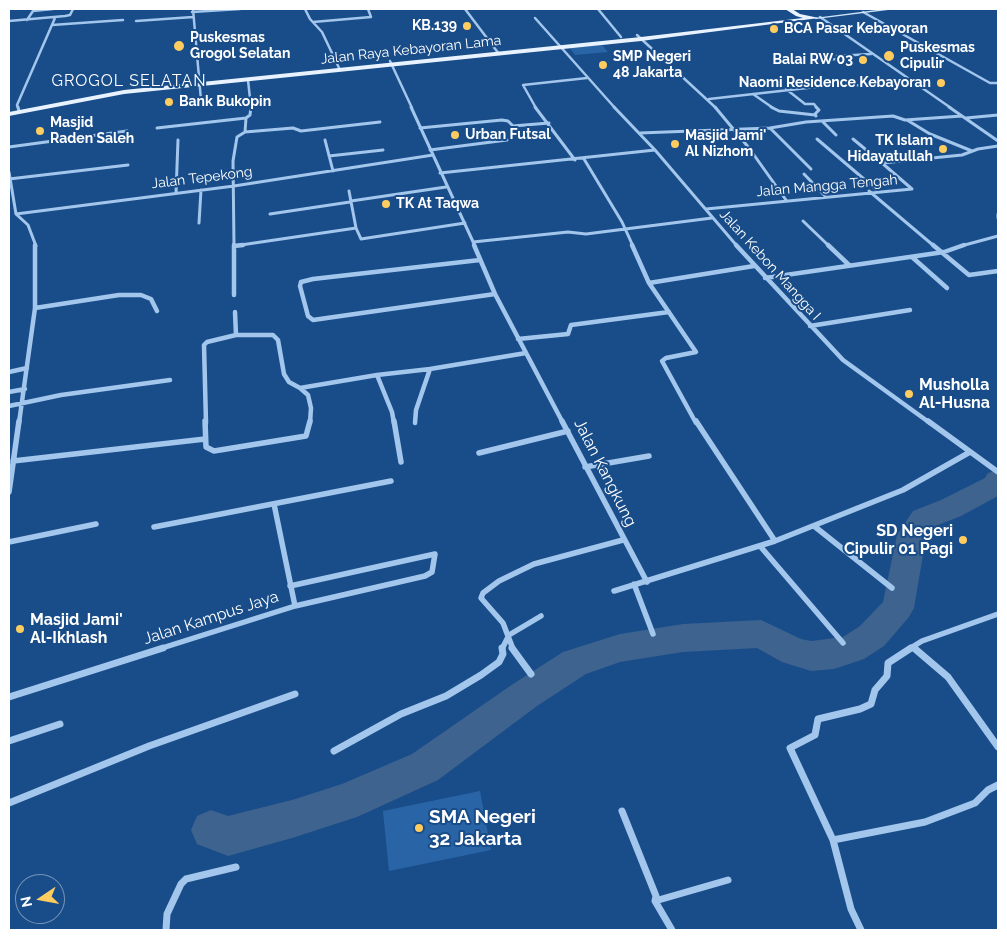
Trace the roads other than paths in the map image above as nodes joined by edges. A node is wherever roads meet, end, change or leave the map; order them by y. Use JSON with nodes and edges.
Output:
{"nodes":[{"id":1,"x":52,"y":9,"type":"edge"},
{"id":2,"x":73,"y":9,"type":"edge"},
{"id":3,"x":240,"y":9,"type":"edge"},
{"id":4,"x":305,"y":9,"type":"edge"},
{"id":5,"x":368,"y":9,"type":"edge"},
{"id":6,"x":465,"y":9,"type":"edge"},
{"id":7,"x":598,"y":9,"type":"edge"},
{"id":8,"x":788,"y":9,"type":"edge"},
{"id":9,"x":894,"y":9,"type":"edge"},
{"id":10,"x":193,"y":10,"type":"edge"},
{"id":11,"x":864,"y":12,"type":"junction"},
{"id":12,"x":798,"y":15,"type":"junction"},
{"id":13,"x":193,"y":17,"type":"junction"},
{"id":14,"x":818,"y":17,"type":"junction"},
{"id":15,"x":55,"y":18,"type":"junction"},
{"id":16,"x":535,"y":18,"type":"dead end"},
{"id":17,"x":27,"y":20,"type":"junction"},
{"id":18,"x":123,"y":20,"type":"dead end"},
{"id":19,"x":9,"y":21,"type":"edge"},
{"id":20,"x":136,"y":21,"type":"dead end"},
{"id":21,"x":313,"y":22,"type":"junction"},
{"id":22,"x":52,"y":25,"type":"junction"},
{"id":23,"x":683,"y":32,"type":"junction"},
{"id":24,"x":621,"y":37,"type":"junction"},
{"id":25,"x":639,"y":37,"type":"junction"},
{"id":26,"x":582,"y":43,"type":"junction"},
{"id":27,"x":560,"y":45,"type":"junction"},
{"id":28,"x":498,"y":52,"type":"junction"},
{"id":29,"x":872,"y":54,"type":"junction"},
{"id":30,"x":818,"y":60,"type":"dead end"},
{"id":31,"x":391,"y":63,"type":"junction"},
{"id":32,"x":339,"y":68,"type":"junction"},
{"id":33,"x":266,"y":76,"type":"junction"},
{"id":34,"x":587,"y":78,"type":"junction"},
{"id":35,"x":248,"y":80,"type":"junction"},
{"id":36,"x":910,"y":81,"type":"junction"},
{"id":37,"x":200,"y":82,"type":"junction"},
{"id":38,"x":998,"y":83,"type":"edge"},
{"id":39,"x":786,"y":89,"type":"junction"},
{"id":40,"x":753,"y":94,"type":"junction"},
{"id":41,"x":709,"y":99,"type":"junction"},
{"id":42,"x":201,"y":100,"type":"dead end"},
{"id":43,"x":14,"y":109,"type":"edge"},
{"id":44,"x":9,"y":114,"type":"edge"},
{"id":45,"x":815,"y":115,"type":"junction"},
{"id":46,"x":998,"y":115,"type":"edge"},
{"id":47,"x":964,"y":117,"type":"junction"},
{"id":48,"x":246,"y":118,"type":"junction"},
{"id":49,"x":906,"y":120,"type":"junction"},
{"id":50,"x":380,"y":122,"type":"dead end"},
{"id":51,"x":822,"y":122,"type":"junction"},
{"id":52,"x":549,"y":123,"type":"junction"},
{"id":53,"x":157,"y":128,"type":"dead end"},
{"id":54,"x":420,"y":128,"type":"junction"},
{"id":55,"x":770,"y":128,"type":"junction"},
{"id":56,"x":733,"y":130,"type":"junction"},
{"id":57,"x":127,"y":131,"type":"dead end"},
{"id":58,"x":246,"y":132,"type":"junction"},
{"id":59,"x":640,"y":134,"type":"junction"},
{"id":60,"x":836,"y":135,"type":"dead end"},
{"id":61,"x":817,"y":139,"type":"dead end"},
{"id":62,"x":853,"y":139,"type":"dead end"},
{"id":63,"x":178,"y":140,"type":"dead end"},
{"id":64,"x":325,"y":140,"type":"dead end"},
{"id":65,"x":507,"y":140,"type":"dead end"},
{"id":66,"x":998,"y":141,"type":"edge"},
{"id":67,"x":998,"y":146,"type":"edge"},
{"id":68,"x":9,"y":147,"type":"edge"},
{"id":69,"x":383,"y":150,"type":"dead end"},
{"id":70,"x":430,"y":150,"type":"junction"},
{"id":71,"x":655,"y":150,"type":"junction"},
{"id":72,"x":972,"y":151,"type":"junction"},
{"id":73,"x":433,"y":155,"type":"junction"},
{"id":74,"x":329,"y":156,"type":"junction"},
{"id":75,"x":584,"y":159,"type":"junction"},
{"id":76,"x":575,"y":160,"type":"junction"},
{"id":77,"x":882,"y":163,"type":"junction"},
{"id":78,"x":128,"y":165,"type":"dead end"},
{"id":79,"x":811,"y":169,"type":"dead end"},
{"id":80,"x":333,"y":171,"type":"junction"},
{"id":81,"x":9,"y":172,"type":"edge"},
{"id":82,"x":440,"y":173,"type":"junction"},
{"id":83,"x":804,"y":174,"type":"dead end"},
{"id":84,"x":9,"y":179,"type":"edge"},
{"id":85,"x":234,"y":186,"type":"junction"},
{"id":86,"x":446,"y":187,"type":"junction"},
{"id":87,"x":201,"y":190,"type":"junction"},
{"id":88,"x":349,"y":191,"type":"dead end"},
{"id":89,"x":878,"y":191,"type":"junction"},
{"id":90,"x":869,"y":192,"type":"junction"},
{"id":91,"x":176,"y":193,"type":"junction"},
{"id":92,"x":825,"y":196,"type":"junction"},
{"id":93,"x":786,"y":200,"type":"junction"},
{"id":94,"x":351,"y":202,"type":"junction"},
{"id":95,"x":706,"y":209,"type":"junction"},
{"id":96,"x":16,"y":214,"type":"junction"},
{"id":97,"x":270,"y":214,"type":"dead end"},
{"id":98,"x":712,"y":218,"type":"junction"},
{"id":99,"x":803,"y":221,"type":"dead end"},
{"id":100,"x":199,"y":223,"type":"dead end"},
{"id":101,"x":465,"y":223,"type":"junction"},
{"id":102,"x":356,"y":228,"type":"junction"},
{"id":103,"x":624,"y":228,"type":"junction"},
{"id":104,"x":998,"y":233,"type":"edge"},
{"id":105,"x":473,"y":242,"type":"junction"},
{"id":106,"x":234,"y":246,"type":"junction"},
{"id":107,"x":944,"y":252,"type":"junction"},
{"id":108,"x":912,"y":257,"type":"junction"},
{"id":109,"x":480,"y":260,"type":"junction"},
{"id":110,"x":849,"y":265,"type":"junction"},
{"id":111,"x":754,"y":266,"type":"junction"},
{"id":112,"x":998,"y":271,"type":"edge"},
{"id":113,"x":765,"y":278,"type":"junction"},
{"id":114,"x":649,"y":284,"type":"junction"},
{"id":115,"x":947,"y":288,"type":"dead end"},
{"id":116,"x":495,"y":294,"type":"junction"},
{"id":117,"x":234,"y":295,"type":"dead end"},
{"id":118,"x":36,"y":308,"type":"junction"},
{"id":119,"x":910,"y":310,"type":"dead end"},
{"id":120,"x":157,"y":311,"type":"dead end"},
{"id":121,"x":235,"y":312,"type":"dead end"},
{"id":122,"x":669,"y":312,"type":"junction"},
{"id":123,"x":810,"y":326,"type":"junction"},
{"id":124,"x":236,"y":335,"type":"junction"},
{"id":125,"x":518,"y":340,"type":"junction"},
{"id":126,"x":526,"y":353,"type":"junction"},
{"id":127,"x":27,"y":368,"type":"junction"},
{"id":128,"x":430,"y":368,"type":"junction"},
{"id":129,"x":9,"y":372,"type":"edge"},
{"id":130,"x":378,"y":375,"type":"junction"},
{"id":131,"x":170,"y":380,"type":"dead end"},
{"id":132,"x":300,"y":388,"type":"junction"},
{"id":133,"x":25,"y":389,"type":"junction"},
{"id":134,"x":9,"y":392,"type":"edge"},
{"id":135,"x":23,"y":404,"type":"junction"},
{"id":136,"x":9,"y":406,"type":"edge"},
{"id":137,"x":415,"y":423,"type":"dead end"},
{"id":138,"x":568,"y":431,"type":"junction"},
{"id":139,"x":205,"y":439,"type":"junction"},
{"id":140,"x":970,"y":452,"type":"junction"},
{"id":141,"x":479,"y":453,"type":"dead end"},
{"id":142,"x":649,"y":456,"type":"dead end"},
{"id":143,"x":13,"y":461,"type":"junction"},
{"id":144,"x":401,"y":462,"type":"dead end"},
{"id":145,"x":585,"y":467,"type":"junction"},
{"id":146,"x":996,"y":471,"type":"edge"},
{"id":147,"x":391,"y":481,"type":"dead end"},
{"id":148,"x":9,"y":492,"type":"edge"},
{"id":149,"x":274,"y":504,"type":"junction"},
{"id":150,"x":96,"y":524,"type":"dead end"},
{"id":151,"x":814,"y":526,"type":"junction"},
{"id":152,"x":154,"y":527,"type":"dead end"},
{"id":153,"x":623,"y":540,"type":"junction"},
{"id":154,"x":775,"y":541,"type":"junction"},
{"id":155,"x":9,"y":542,"type":"edge"},
{"id":156,"x":760,"y":546,"type":"junction"},
{"id":157,"x":646,"y":582,"type":"junction"},
{"id":158,"x":634,"y":584,"type":"junction"},
{"id":159,"x":290,"y":586,"type":"junction"},
{"id":160,"x":892,"y":588,"type":"dead end"},
{"id":161,"x":614,"y":591,"type":"dead end"},
{"id":162,"x":295,"y":606,"type":"junction"},
{"id":163,"x":998,"y":614,"type":"edge"},
{"id":164,"x":541,"y":616,"type":"dead end"},
{"id":165,"x":653,"y":634,"type":"dead end"},
{"id":166,"x":509,"y":635,"type":"junction"},
{"id":167,"x":843,"y":643,"type":"dead end"},
{"id":168,"x":913,"y":648,"type":"junction"},
{"id":169,"x":531,"y":674,"type":"dead end"},
{"id":170,"x":294,"y":694,"type":"dead end"},
{"id":171,"x":9,"y":697,"type":"edge"},
{"id":172,"x":60,"y":724,"type":"dead end"},
{"id":173,"x":9,"y":741,"type":"edge"},
{"id":174,"x":998,"y":748,"type":"edge"},
{"id":175,"x":334,"y":751,"type":"dead end"},
{"id":176,"x":998,"y":785,"type":"edge"},
{"id":177,"x":9,"y":803,"type":"edge"},
{"id":178,"x":622,"y":811,"type":"dead end"},
{"id":179,"x":834,"y":840,"type":"junction"},
{"id":180,"x":236,"y":867,"type":"dead end"},
{"id":181,"x":728,"y":880,"type":"dead end"},
{"id":182,"x":655,"y":901,"type":"junction"},
{"id":183,"x":166,"y":930,"type":"edge"},
{"id":184,"x":672,"y":930,"type":"edge"},
{"id":185,"x":861,"y":930,"type":"edge"}],
"edges":[{"from":1,"to":17,"type":"street"},
{"from":2,"to":15,"type":"street"},
{"from":3,"to":10,"type":"street"},
{"from":4,"to":21,"type":"street"},
{"from":5,"to":21,"type":"street"},
{"from":6,"to":28,"type":"street"},
{"from":7,"to":24,"type":"street"},
{"from":8,"to":12,"type":"main road"},
{"from":9,"to":11,"type":"main road"},
{"from":10,"to":13,"type":"street"},
{"from":11,"to":14,"type":"main road"},
{"from":11,"to":38,"type":"street"},
{"from":12,"to":14,"type":"main road"},
{"from":12,"to":23,"type":"main road","name":"Jalan Raya Kebayoran Lama"},
{"from":13,"to":20,"type":"street"},
{"from":13,"to":37,"type":"street"},
{"from":14,"to":23,"type":"main road","name":"Jalan Raya Kebayoran Lama"},
{"from":14,"to":29,"type":"street"},
{"from":15,"to":17,"type":"street"},
{"from":15,"to":22,"type":"street"},
{"from":16,"to":27,"type":"street","name":"Jalan Kebon Mangga I"},
{"from":17,"to":19,"type":"street"},
{"from":18,"to":22,"type":"street"},
{"from":21,"to":32,"type":"street"},
{"from":22,"to":43,"type":"street"},
{"from":23,"to":25,"type":"main road","name":"Jalan Raya Kebayoran Lama"},
{"from":24,"to":25,"type":"main road","name":"Jalan Raya Kebayoran Lama"},
{"from":24,"to":26,"type":"main road","name":"Jalan Raya Kebayoran Lama"},
{"from":25,"to":26,"type":"main road","name":"Jalan Raya Kebayoran Lama"},
{"from":25,"to":41,"type":"street"},
{"from":26,"to":27,"type":"main road","name":"Jalan Raya Kebayoran Lama"},
{"from":27,"to":28,"type":"main road","name":"Jalan Raya Kebayoran Lama"},
{"from":27,"to":34,"type":"street","name":"Jalan Kebon Mangga I"},
{"from":28,"to":31,"type":"main road","name":"Jalan Raya Kebayoran Lama"},
{"from":29,"to":30,"type":"street"},
{"from":29,"to":36,"type":"street"},
{"from":31,"to":32,"type":"main road","name":"Jalan Raya Kebayoran Lama"},
{"from":31,"to":54,"type":"street","name":"Jalan Kangkung"},
{"from":32,"to":33,"type":"main road","name":"Jalan Raya Kebayoran Lama"},
{"from":33,"to":35,"type":"main road","name":"Jalan Raya Kebayoran Lama"},
{"from":33,"to":37,"type":"main road","name":"Jalan Raya Kebayoran Lama"},
{"from":34,"to":52,"type":"street"},
{"from":34,"to":59,"type":"street","name":"Jalan Kebon Mangga I"},
{"from":35,"to":37,"type":"main road","name":"Jalan Raya Kebayoran Lama"},
{"from":35,"to":48,"type":"street"},
{"from":36,"to":39,"type":"street"},
{"from":36,"to":47,"type":"street"},
{"from":37,"to":42,"type":"street"},
{"from":37,"to":43,"type":"main road","name":"Jalan Raya Kebayoran Lama"},
{"from":39,"to":40,"type":"street"},
{"from":39,"to":45,"type":"street"},
{"from":40,"to":41,"type":"street"},
{"from":40,"to":45,"type":"street"},
{"from":41,"to":56,"type":"street"},
{"from":43,"to":44,"type":"main road","name":"Jalan Raya Kebayoran Lama"},
{"from":45,"to":51,"type":"street"},
{"from":46,"to":47,"type":"street"},
{"from":47,"to":49,"type":"street"},
{"from":47,"to":66,"type":"street"},
{"from":48,"to":53,"type":"street"},
{"from":48,"to":58,"type":"street"},
{"from":49,"to":51,"type":"street"},
{"from":49,"to":72,"type":"street"},
{"from":50,"to":58,"type":"street"},
{"from":51,"to":55,"type":"street"},
{"from":51,"to":60,"type":"street"},
{"from":52,"to":54,"type":"street"},
{"from":52,"to":76,"type":"street"},
{"from":54,"to":70,"type":"street","name":"Jalan Kangkung"},
{"from":55,"to":56,"type":"street"},
{"from":55,"to":79,"type":"street"},
{"from":56,"to":59,"type":"street"},
{"from":56,"to":93,"type":"street"},
{"from":57,"to":68,"type":"street"},
{"from":58,"to":85,"type":"street"},
{"from":59,"to":71,"type":"street","name":"Jalan Kebon Mangga I"},
{"from":61,"to":89,"type":"street"},
{"from":62,"to":77,"type":"street"},
{"from":63,"to":91,"type":"street"},
{"from":64,"to":74,"type":"street"},
{"from":65,"to":70,"type":"street"},
{"from":67,"to":72,"type":"street","name":"Jalan Mangga Tengah"},
{"from":69,"to":74,"type":"street"},
{"from":70,"to":73,"type":"street","name":"Jalan Kangkung"},
{"from":71,"to":75,"type":"street"},
{"from":71,"to":95,"type":"street","name":"Jalan Kebon Mangga I"},
{"from":72,"to":77,"type":"street","name":"Jalan Mangga Tengah"},
{"from":73,"to":80,"type":"street","name":"Jalan Tepekong"},
{"from":73,"to":82,"type":"street","name":"Jalan Kangkung"},
{"from":74,"to":80,"type":"street"},
{"from":75,"to":76,"type":"street"},
{"from":75,"to":103,"type":"street"},
{"from":76,"to":82,"type":"street"},
{"from":77,"to":89,"type":"street","name":"Jalan Mangga Tengah"},
{"from":78,"to":84,"type":"street"},
{"from":80,"to":85,"type":"street","name":"Jalan Tepekong"},
{"from":81,"to":84,"type":"street"},
{"from":82,"to":86,"type":"street","name":"Jalan Kangkung"},
{"from":83,"to":92,"type":"street"},
{"from":84,"to":96,"type":"street"},
{"from":85,"to":87,"type":"street","name":"Jalan Tepekong"},
{"from":85,"to":106,"type":"street"},
{"from":86,"to":94,"type":"street"},
{"from":86,"to":101,"type":"street","name":"Jalan Kangkung"},
{"from":87,"to":91,"type":"street","name":"Jalan Tepekong"},
{"from":87,"to":100,"type":"street"},
{"from":88,"to":94,"type":"street"},
{"from":89,"to":90,"type":"street","name":"Jalan Mangga Tengah"},
{"from":90,"to":92,"type":"street","name":"Jalan Mangga Tengah"},
{"from":90,"to":107,"type":"street"},
{"from":91,"to":96,"type":"street","name":"Jalan Tepekong"},
{"from":92,"to":93,"type":"street","name":"Jalan Mangga Tengah"},
{"from":93,"to":95,"type":"street","name":"Jalan Mangga Tengah"},
{"from":94,"to":97,"type":"street"},
{"from":94,"to":102,"type":"street"},
{"from":95,"to":98,"type":"street","name":"Jalan Kebon Mangga I"},
{"from":96,"to":118,"type":"street"},
{"from":98,"to":103,"type":"street"},
{"from":98,"to":111,"type":"street","name":"Jalan Kebon Mangga I"},
{"from":99,"to":110,"type":"street"},
{"from":101,"to":102,"type":"street"},
{"from":101,"to":105,"type":"street","name":"Jalan Kangkung"},
{"from":102,"to":106,"type":"street"},
{"from":103,"to":105,"type":"street"},
{"from":103,"to":114,"type":"street"},
{"from":104,"to":107,"type":"street"},
{"from":105,"to":109,"type":"street","name":"Jalan Kangkung"},
{"from":106,"to":117,"type":"street"},
{"from":107,"to":108,"type":"street"},
{"from":107,"to":112,"type":"street"},
{"from":108,"to":110,"type":"street"},
{"from":108,"to":115,"type":"street"},
{"from":109,"to":116,"type":"street","name":"Jalan Kangkung"},
{"from":109,"to":116,"type":"street"},
{"from":110,"to":113,"type":"street"},
{"from":111,"to":113,"type":"street","name":"Jalan Kebon Mangga I"},
{"from":111,"to":114,"type":"street"},
{"from":113,"to":123,"type":"street","name":"Jalan Kebon Mangga I"},
{"from":114,"to":122,"type":"street"},
{"from":116,"to":125,"type":"street","name":"Jalan Kangkung"},
{"from":118,"to":120,"type":"street"},
{"from":118,"to":127,"type":"street"},
{"from":119,"to":123,"type":"street"},
{"from":121,"to":124,"type":"street"},
{"from":122,"to":125,"type":"street"},
{"from":122,"to":154,"type":"street"},
{"from":123,"to":140,"type":"street","name":"Jalan Kebon Mangga I"},
{"from":124,"to":132,"type":"street"},
{"from":124,"to":139,"type":"street"},
{"from":125,"to":126,"type":"street","name":"Jalan Kangkung"},
{"from":126,"to":128,"type":"street"},
{"from":126,"to":138,"type":"street","name":"Jalan Kangkung"},
{"from":127,"to":129,"type":"street"},
{"from":127,"to":133,"type":"street"},
{"from":128,"to":130,"type":"street"},
{"from":128,"to":137,"type":"street"},
{"from":130,"to":132,"type":"street"},
{"from":130,"to":144,"type":"street"},
{"from":131,"to":135,"type":"street"},
{"from":132,"to":139,"type":"street"},
{"from":133,"to":134,"type":"street"},
{"from":133,"to":135,"type":"street"},
{"from":135,"to":136,"type":"street"},
{"from":135,"to":143,"type":"street"},
{"from":138,"to":141,"type":"street"},
{"from":138,"to":145,"type":"street","name":"Jalan Kangkung"},
{"from":139,"to":143,"type":"street"},
{"from":140,"to":146,"type":"street","name":"Jalan Kebon Mangga I"},
{"from":140,"to":151,"type":"street"},
{"from":142,"to":145,"type":"street"},
{"from":143,"to":148,"type":"street"},
{"from":145,"to":153,"type":"street","name":"Jalan Kangkung"},
{"from":147,"to":149,"type":"street"},
{"from":149,"to":152,"type":"street"},
{"from":149,"to":159,"type":"street","name":"Jalan Kampus Jaya"},
{"from":150,"to":155,"type":"street"},
{"from":151,"to":154,"type":"street"},
{"from":151,"to":160,"type":"street"},
{"from":153,"to":157,"type":"street","name":"Jalan Kangkung"},
{"from":153,"to":166,"type":"street"},
{"from":154,"to":156,"type":"street"},
{"from":156,"to":157,"type":"street"},
{"from":156,"to":167,"type":"street"},
{"from":157,"to":158,"type":"street"},
{"from":158,"to":161,"type":"street"},
{"from":158,"to":165,"type":"street"},
{"from":159,"to":162,"type":"street","name":"Jalan Kampus Jaya"},
{"from":159,"to":162,"type":"street"},
{"from":162,"to":171,"type":"street","name":"Jalan Kampus Jaya"},
{"from":163,"to":168,"type":"street"},
{"from":164,"to":166,"type":"street"},
{"from":166,"to":169,"type":"street"},
{"from":166,"to":175,"type":"street"},
{"from":168,"to":174,"type":"street"},
{"from":168,"to":179,"type":"street"},
{"from":170,"to":177,"type":"street"},
{"from":172,"to":173,"type":"street"},
{"from":176,"to":179,"type":"street"},
{"from":178,"to":182,"type":"street"},
{"from":179,"to":185,"type":"street"},
{"from":180,"to":183,"type":"street"},
{"from":181,"to":182,"type":"street"},
{"from":182,"to":184,"type":"street"}]}
